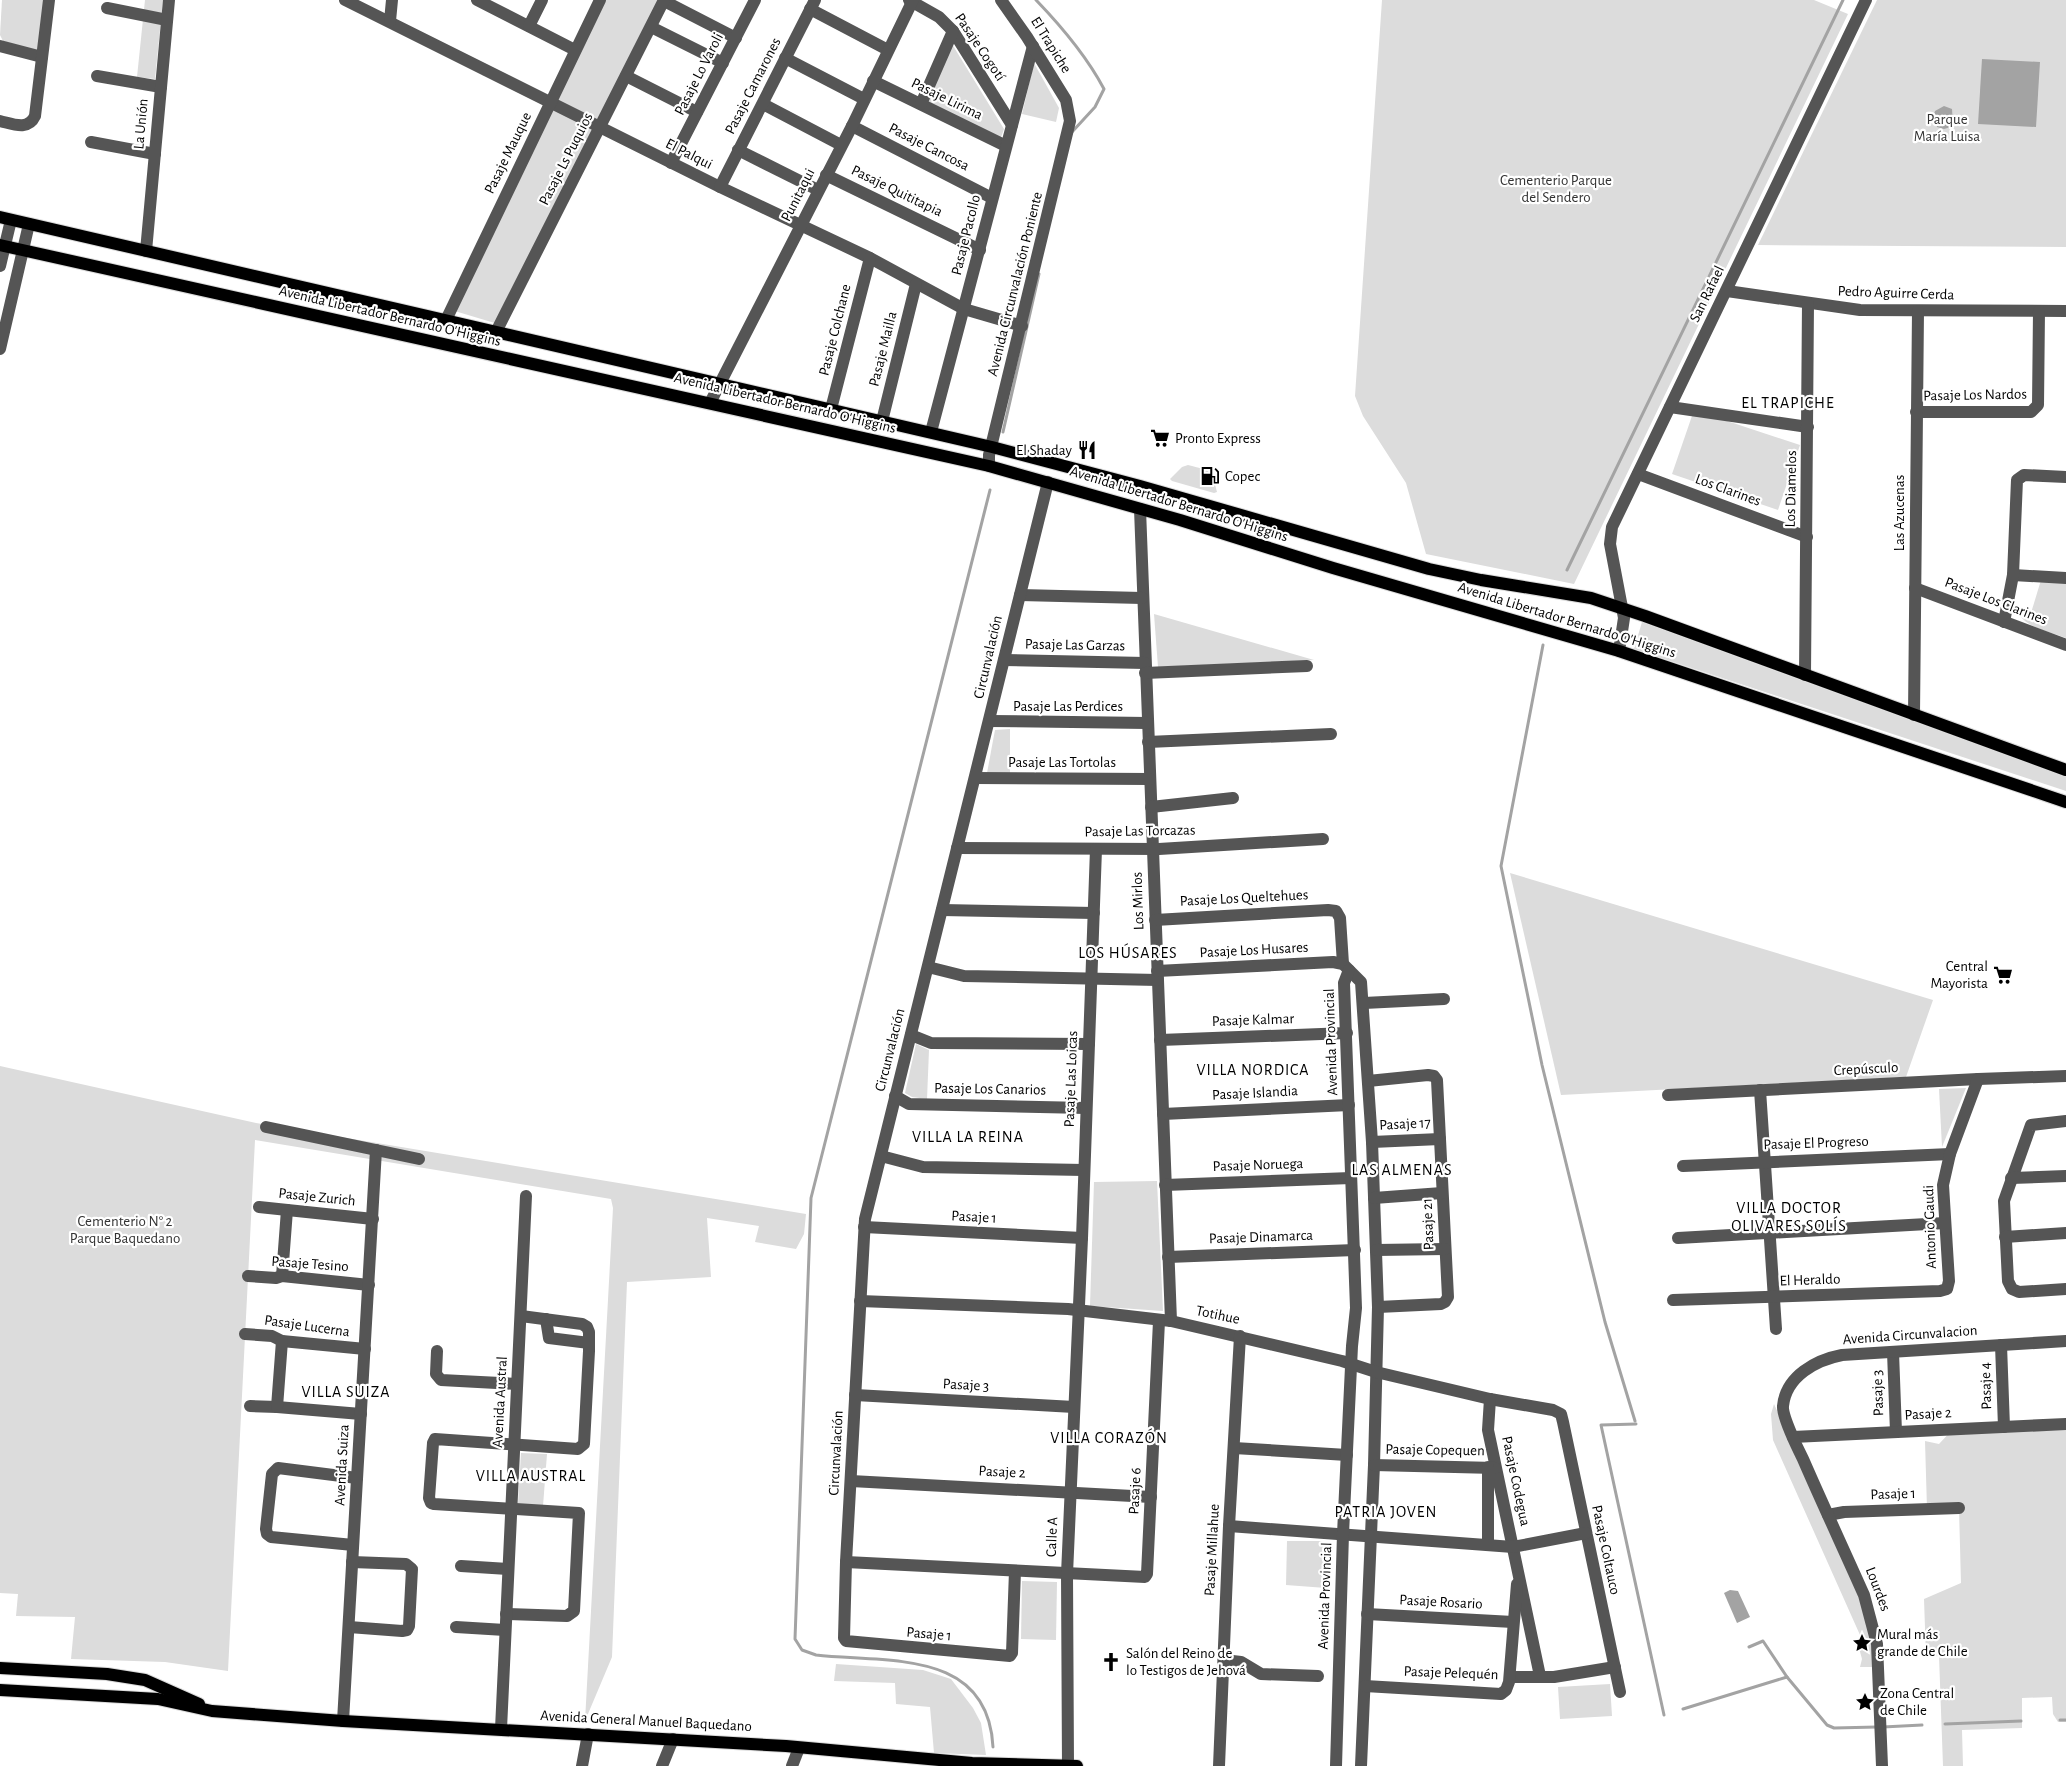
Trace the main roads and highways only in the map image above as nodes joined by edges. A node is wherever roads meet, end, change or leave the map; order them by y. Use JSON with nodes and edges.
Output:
{"nodes":[{"id":1,"x":5,"y":219,"type":"edge"},
{"id":2,"x":2,"y":246,"type":"edge"},
{"id":3,"x":734,"y":387,"type":"junction"},
{"id":4,"x":729,"y":408,"type":"junction"},
{"id":5,"x":2066,"y":770,"type":"edge"},
{"id":6,"x":2066,"y":802,"type":"edge"},
{"id":7,"x":0,"y":1668,"type":"edge"},
{"id":8,"x":0,"y":1690,"type":"edge"},
{"id":9,"x":212,"y":1711,"type":"junction"},
{"id":10,"x":972,"y":1765,"type":"edge"},
{"id":11,"x":1068,"y":1766,"type":"edge"},
{"id":12,"x":1076,"y":1766,"type":"edge"}],
"edges":[{"from":1,"to":3,"type":"main road","name":"Avenida Libertador Bernardo O'Higgins"},
{"from":2,"to":4,"type":"main road","name":"Avenida Libertador Bernardo O'Higgins"},
{"from":3,"to":4,"type":"main road"},
{"from":3,"to":5,"type":"main road","name":"Avenida Libertador Bernardo O'Higgins"},
{"from":4,"to":6,"type":"main road","name":"Avenida Libertador Bernardo O'Higgins"},
{"from":7,"to":9,"type":"main road","name":"Avenida General Manuel Baquedano"},
{"from":8,"to":9,"type":"main road","name":"Avenida General Manuel Baquedano"},
{"from":9,"to":10,"type":"main road","name":"Avenida General Manuel Baquedano"},
{"from":10,"to":11,"type":"main road","name":"Avenida General Manuel Baquedano"},
{"from":11,"to":12,"type":"main road","name":"Avenida General Manuel Baquedano"}]}
